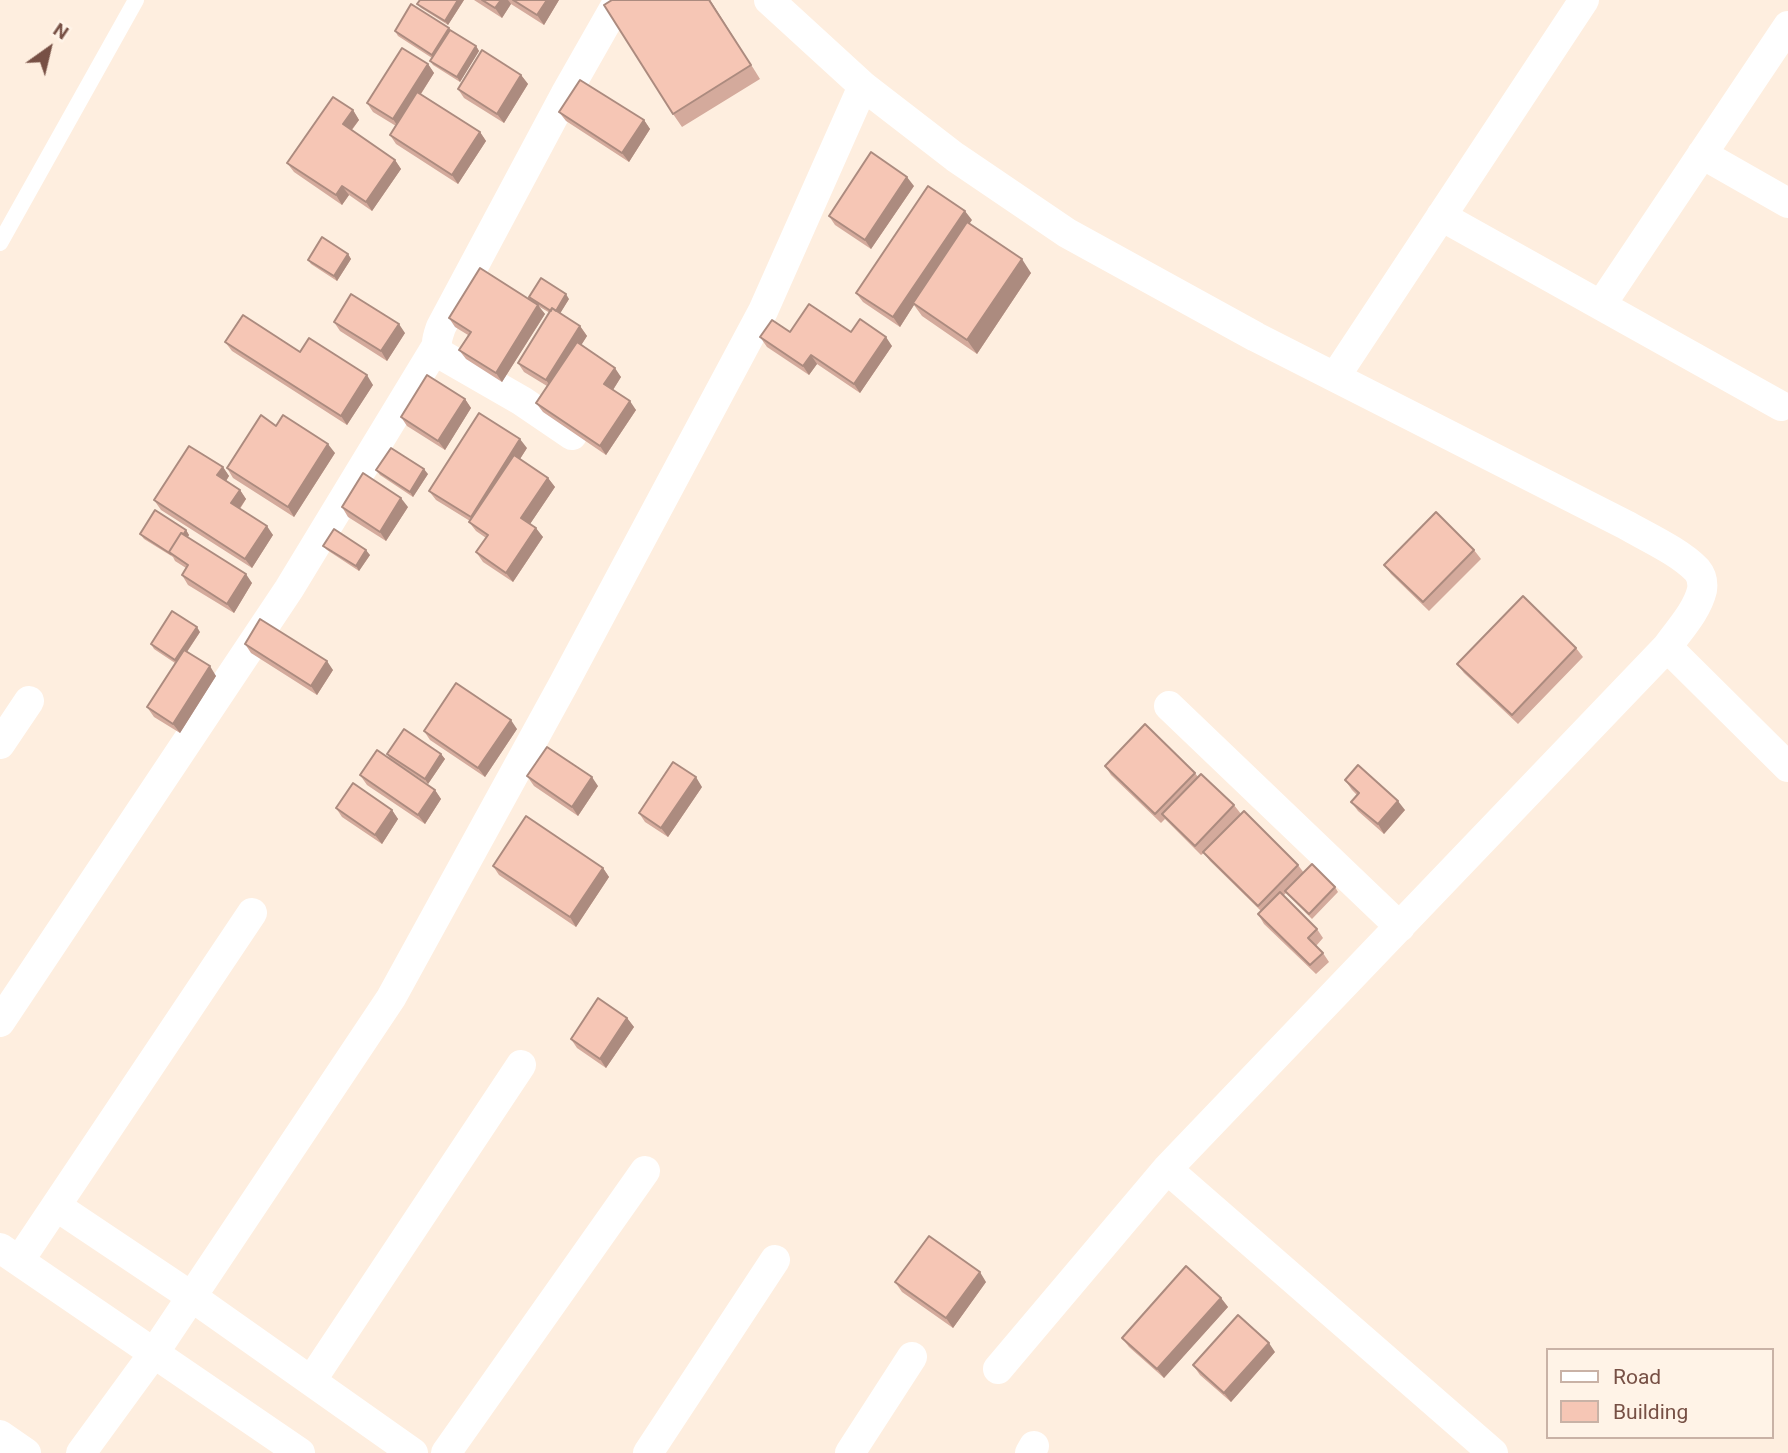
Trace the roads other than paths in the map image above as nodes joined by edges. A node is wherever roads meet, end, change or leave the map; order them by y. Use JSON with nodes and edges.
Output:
{"nodes":[{"id":1,"x":136,"y":0,"type":"edge"},
{"id":2,"x":619,"y":0,"type":"edge"},
{"id":3,"x":769,"y":0,"type":"edge"},
{"id":4,"x":1584,"y":0,"type":"edge"},
{"id":5,"x":1788,"y":26,"type":"edge"},
{"id":6,"x":863,"y":86,"type":"junction"},
{"id":7,"x":1702,"y":154,"type":"junction"},
{"id":8,"x":1788,"y":203,"type":"edge"},
{"id":9,"x":1441,"y":216,"type":"junction"},
{"id":10,"x":0,"y":243,"type":"edge"},
{"id":11,"x":1601,"y":305,"type":"junction"},
{"id":12,"x":436,"y":347,"type":"junction"},
{"id":13,"x":1335,"y":377,"type":"junction"},
{"id":14,"x":1781,"y":405,"type":"dead end"},
{"id":15,"x":572,"y":435,"type":"edge"},
{"id":16,"x":1667,"y":647,"type":"junction"},
{"id":17,"x":29,"y":701,"type":"dead end"},
{"id":18,"x":1168,"y":706,"type":"dead end"},
{"id":19,"x":0,"y":744,"type":"edge"},
{"id":20,"x":1788,"y":767,"type":"edge"},
{"id":21,"x":252,"y":913,"type":"dead end"},
{"id":22,"x":1400,"y":928,"type":"junction"},
{"id":23,"x":0,"y":1022,"type":"edge"},
{"id":24,"x":521,"y":1065,"type":"dead end"},
{"id":25,"x":1167,"y":1169,"type":"junction"},
{"id":26,"x":645,"y":1171,"type":"dead end"},
{"id":27,"x":56,"y":1206,"type":"junction"},
{"id":28,"x":10,"y":1255,"type":"edge"},
{"id":29,"x":775,"y":1260,"type":"dead end"},
{"id":30,"x":192,"y":1297,"type":"junction"},
{"id":31,"x":154,"y":1353,"type":"junction"},
{"id":32,"x":912,"y":1357,"type":"dead end"},
{"id":33,"x":998,"y":1369,"type":"dead end"},
{"id":34,"x":311,"y":1381,"type":"junction"},
{"id":35,"x":0,"y":1435,"type":"edge"},
{"id":36,"x":26,"y":1453,"type":"edge"},
{"id":37,"x":80,"y":1453,"type":"edge"},
{"id":38,"x":300,"y":1453,"type":"edge"},
{"id":39,"x":413,"y":1453,"type":"edge"},
{"id":40,"x":446,"y":1453,"type":"edge"},
{"id":41,"x":648,"y":1453,"type":"edge"},
{"id":42,"x":850,"y":1453,"type":"edge"},
{"id":43,"x":1493,"y":1453,"type":"edge"}],
"edges":[{"from":1,"to":10,"type":"lane"},
{"from":2,"to":12,"type":"street"},
{"from":3,"to":6,"type":"street"},
{"from":4,"to":9,"type":"street"},
{"from":5,"to":7,"type":"street"},
{"from":6,"to":13,"type":"street"},
{"from":6,"to":30,"type":"street"},
{"from":7,"to":8,"type":"street"},
{"from":7,"to":11,"type":"street"},
{"from":9,"to":11,"type":"street"},
{"from":9,"to":13,"type":"street"},
{"from":11,"to":14,"type":"street"},
{"from":12,"to":15,"type":"street"},
{"from":12,"to":23,"type":"street"},
{"from":13,"to":16,"type":"street"},
{"from":16,"to":20,"type":"street"},
{"from":16,"to":22,"type":"street"},
{"from":17,"to":19,"type":"street"},
{"from":18,"to":22,"type":"street"},
{"from":21,"to":27,"type":"street"},
{"from":22,"to":25,"type":"street"},
{"from":24,"to":34,"type":"street"},
{"from":25,"to":33,"type":"street"},
{"from":25,"to":43,"type":"street"},
{"from":26,"to":40,"type":"street"},
{"from":27,"to":28,"type":"street"},
{"from":27,"to":30,"type":"street"},
{"from":28,"to":31,"type":"street"},
{"from":29,"to":41,"type":"street"},
{"from":30,"to":31,"type":"street"},
{"from":30,"to":34,"type":"street"},
{"from":31,"to":37,"type":"street"},
{"from":31,"to":38,"type":"street"},
{"from":32,"to":42,"type":"street"},
{"from":34,"to":39,"type":"street"},
{"from":35,"to":36,"type":"street"}]}
